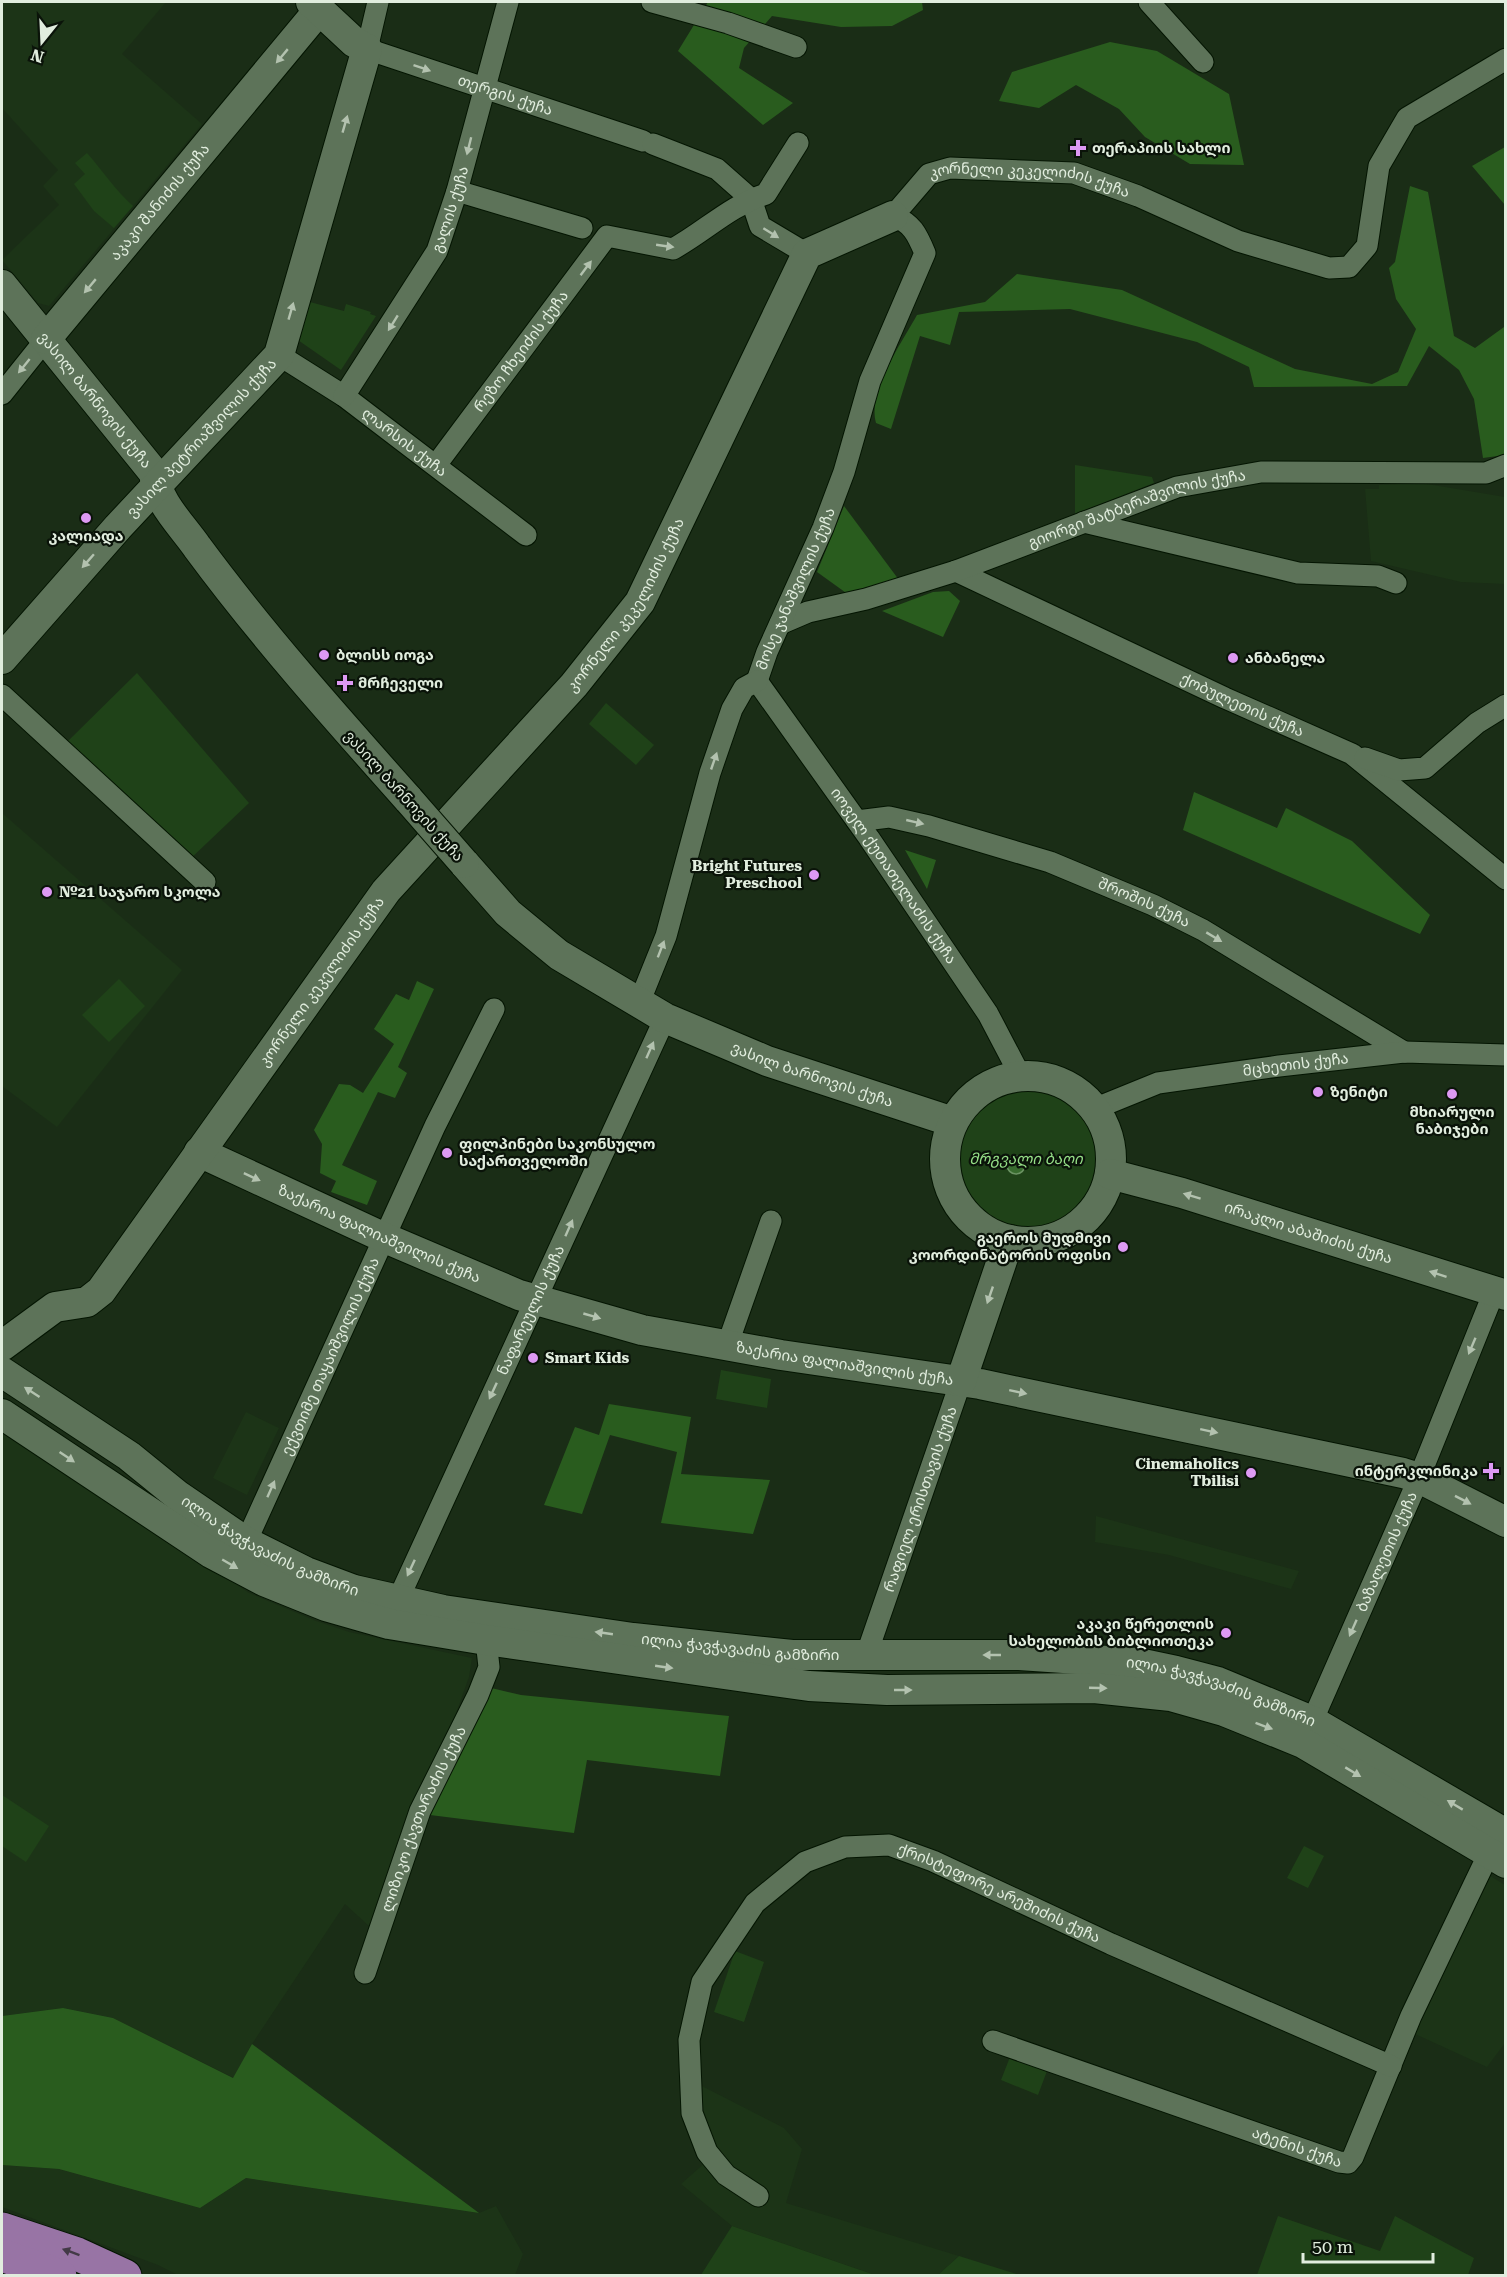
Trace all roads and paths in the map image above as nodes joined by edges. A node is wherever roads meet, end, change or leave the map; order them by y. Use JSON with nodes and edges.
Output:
{"nodes":[{"id":1,"x":378,"y":2,"type":"edge"},
{"id":2,"x":508,"y":2,"type":"edge"},
{"id":3,"x":652,"y":2,"type":"edge"},
{"id":4,"x":1149,"y":2,"type":"edge"},
{"id":5,"x":315,"y":6,"type":"edge"},
{"id":6,"x":796,"y":47,"type":"dead end"},
{"id":7,"x":367,"y":49,"type":"junction"},
{"id":8,"x":1506,"y":59,"type":"edge"},
{"id":9,"x":1203,"y":62,"type":"dead end"},
{"id":10,"x":483,"y":89,"type":"junction"},
{"id":11,"x":798,"y":142,"type":"dead end"},
{"id":12,"x":457,"y":191,"type":"junction"},
{"id":13,"x":751,"y":199,"type":"junction"},
{"id":14,"x":893,"y":216,"type":"junction"},
{"id":15,"x":582,"y":228,"type":"dead end"},
{"id":16,"x":807,"y":254,"type":"junction"},
{"id":17,"x":2,"y":285,"type":"edge"},
{"id":18,"x":46,"y":339,"type":"junction"},
{"id":19,"x":279,"y":355,"type":"junction"},
{"id":20,"x":2,"y":394,"type":"edge"},
{"id":21,"x":344,"y":396,"type":"junction"},
{"id":22,"x":436,"y":465,"type":"junction"},
{"id":23,"x":1499,"y":473,"type":"edge"},
{"id":24,"x":156,"y":488,"type":"junction"},
{"id":25,"x":1084,"y":522,"type":"junction"},
{"id":26,"x":526,"y":535,"type":"dead end"},
{"id":27,"x":956,"y":571,"type":"junction"},
{"id":28,"x":1396,"y":583,"type":"dead end"},
{"id":29,"x":780,"y":624,"type":"junction"},
{"id":30,"x":2,"y":659,"type":"edge"},
{"id":31,"x":757,"y":681,"type":"junction"},
{"id":32,"x":2,"y":695,"type":"edge"},
{"id":33,"x":1506,"y":705,"type":"edge"},
{"id":34,"x":1352,"y":754,"type":"junction"},
{"id":35,"x":857,"y":821,"type":"junction"},
{"id":36,"x":1506,"y":879,"type":"edge"},
{"id":37,"x":205,"y":882,"type":"dead end"},
{"id":38,"x":639,"y":1003,"type":"junction"},
{"id":39,"x":494,"y":1009,"type":"dead end"},
{"id":40,"x":664,"y":1018,"type":"junction"},
{"id":41,"x":1404,"y":1052,"type":"junction"},
{"id":42,"x":1506,"y":1055,"type":"edge"},
{"id":43,"x":1021,"y":1077,"type":"junction"},
{"id":44,"x":1094,"y":1109,"type":"junction"},
{"id":45,"x":954,"y":1122,"type":"junction"},
{"id":46,"x":199,"y":1152,"type":"junction"},
{"id":47,"x":1110,"y":1174,"type":"junction"},
{"id":48,"x":771,"y":1221,"type":"dead end"},
{"id":49,"x":385,"y":1238,"type":"junction"},
{"id":50,"x":1010,"y":1240,"type":"junction"},
{"id":51,"x":1500,"y":1293,"type":"edge"},
{"id":52,"x":536,"y":1300,"type":"junction"},
{"id":53,"x":3,"y":1344,"type":"edge"},
{"id":54,"x":727,"y":1346,"type":"junction"},
{"id":55,"x":2,"y":1372,"type":"edge"},
{"id":56,"x":961,"y":1381,"type":"junction"},
{"id":57,"x":2,"y":1414,"type":"edge"},
{"id":58,"x":1419,"y":1478,"type":"junction"},
{"id":59,"x":1506,"y":1522,"type":"edge"},
{"id":60,"x":246,"y":1542,"type":"junction"},
{"id":61,"x":397,"y":1602,"type":"junction"},
{"id":62,"x":496,"y":1651,"type":"junction"},
{"id":63,"x":866,"y":1656,"type":"junction"},
{"id":64,"x":1308,"y":1732,"type":"junction"},
{"id":65,"x":1500,"y":1850,"type":"edge"},
{"id":66,"x":365,"y":1973,"type":"dead end"},
{"id":67,"x":993,"y":2041,"type":"dead end"},
{"id":68,"x":1391,"y":2066,"type":"junction"},
{"id":69,"x":758,"y":2196,"type":"dead end"},
{"id":70,"x":2,"y":2229,"type":"edge"},
{"id":71,"x":2,"y":2254,"type":"edge"},
{"id":72,"x":60,"y":2276,"type":"edge"},
{"id":73,"x":124,"y":2276,"type":"edge"}],
"edges":[{"from":1,"to":7,"type":"street","name":"ვასილ პეტრიაშვილის ქუჩა"},
{"from":2,"to":10,"type":"street","name":"გალის ქუჩა"},
{"from":3,"to":6,"type":"street"},
{"from":4,"to":9,"type":"street"},
{"from":5,"to":7,"type":"street"},
{"from":5,"to":18,"type":"street","name":"აკაკი შანიძის ქუჩა","one_way":true},
{"from":7,"to":10,"type":"street","name":"თერგის ქუჩა","one_way":true},
{"from":19,"to":7,"type":"street","name":"ვასილ პეტრიაშვილის ქუჩა","one_way":true},
{"from":8,"to":14,"type":"street","name":"კორნელი კეკელიძის ქუჩა"},
{"from":10,"to":12,"type":"street","name":"გალის ქუჩა","one_way":true},
{"from":10,"to":13,"type":"street","name":"თერგის ქუჩა"},
{"from":11,"to":13,"type":"street"},
{"from":12,"to":15,"type":"street"},
{"from":12,"to":21,"type":"street","name":"გალის ქუჩა","one_way":true},
{"from":13,"to":16,"type":"street","name":"თერგის ქუჩა","one_way":true},
{"from":22,"to":13,"type":"street","name":"რეზო ჩხეიძის ქუჩა","one_way":true},
{"from":14,"to":16,"type":"street","name":"კორნელი კეკელიძის ქუჩა"},
{"from":14,"to":29,"type":"street","name":"მოსე ჯანაშვილის ქუჩა"},
{"from":16,"to":46,"type":"street","name":"კორნელი კეკელიძის ქუჩა"},
{"from":17,"to":18,"type":"street","name":"ვასილ ბარნოვის ქუჩა"},
{"from":18,"to":20,"type":"street","name":"აკაკი შანიძის ქუჩა","one_way":true},
{"from":18,"to":24,"type":"street","name":"ვასილ ბარნოვის ქუჩა"},
{"from":19,"to":21,"type":"street","name":"ლარსის ქუჩა"},
{"from":19,"to":24,"type":"street","name":"ვასილ პეტრიაშვილის ქუჩა"},
{"from":21,"to":22,"type":"street","name":"ლარსის ქუჩა"},
{"from":22,"to":26,"type":"street","name":"ლარსის ქუჩა"},
{"from":23,"to":25,"type":"street","name":"გიორგი შატბერაშვილის ქუჩა"},
{"from":24,"to":30,"type":"street","name":"ვასილ პეტრიაშვილის ქუჩა","one_way":true},
{"from":24,"to":38,"type":"street","name":"ვასილ ბარნოვის ქუჩა","bridge":true},
{"from":25,"to":27,"type":"street","name":"გიორგი შატბერაშვილის ქუჩა"},
{"from":25,"to":28,"type":"street"},
{"from":27,"to":29,"type":"street","name":"გიორგი შატბერაშვილის ქუჩა"},
{"from":27,"to":34,"type":"street","name":"ქობულეთის ქუჩა"},
{"from":29,"to":31,"type":"street","name":"მოსე ჯანაშვილის ქუჩა"},
{"from":31,"to":35,"type":"street","name":"იოველ ქუთათელაძის ქუჩა"},
{"from":38,"to":31,"type":"street","name":"მოსე ჯანაშვილის ქუჩა","one_way":true},
{"from":32,"to":37,"type":"street"},
{"from":33,"to":34,"type":"street"},
{"from":34,"to":36,"type":"street","name":"ქობულეთის ქუჩა"},
{"from":35,"to":41,"type":"street","name":"შროშის ქუჩა","one_way":true},
{"from":35,"to":43,"type":"street","name":"იოველ ქუთათელაძის ქუჩა"},
{"from":38,"to":40,"type":"street","name":"ვასილ ბარნოვის ქუჩა"},
{"from":39,"to":49,"type":"street","name":"ექვთიმე თაყაიშვილის ქუჩა"},
{"from":40,"to":45,"type":"street","name":"ვასილ ბარნოვის ქუჩა"},
{"from":52,"to":40,"type":"street","name":"ნაფარეულის ქუჩა","one_way":true},
{"from":41,"to":42,"type":"street","name":"მცხეთის ქუჩა"},
{"from":41,"to":44,"type":"street","name":"მცხეთის ქუჩა"},
{"from":43,"to":44,"type":"street"},
{"from":43,"to":45,"type":"street"},
{"from":44,"to":47,"type":"street"},
{"from":45,"to":50,"type":"street"},
{"from":46,"to":49,"type":"street","name":"ზაქარია ფალიაშვილის ქუჩა","one_way":true},
{"from":46,"to":53,"type":"street","name":"კორნელი კეკელიძის ქუჩა"},
{"from":47,"to":50,"type":"street"},
{"from":51,"to":47,"type":"street","name":"ირაკლი აბაშიძის ქუჩა","one_way":true},
{"from":48,"to":54,"type":"street"},
{"from":49,"to":52,"type":"street","name":"ზაქარია ფალიაშვილის ქუჩა"},
{"from":60,"to":49,"type":"street","name":"ექვთიმე თაყაიშვილის ქუჩა","one_way":true},
{"from":50,"to":56,"type":"street","name":"რაფიელ ერისთავის ქუჩა","one_way":true},
{"from":51,"to":58,"type":"street","name":"ბაზალეთის ქუჩა","one_way":true},
{"from":52,"to":54,"type":"street","name":"ზაქარია ფალიაშვილის ქუჩა","one_way":true},
{"from":52,"to":61,"type":"street","name":"ნაფარეულის ქუჩა","one_way":true},
{"from":54,"to":56,"type":"street","name":"ზაქარია ფალიაშვილის ქუჩა"},
{"from":60,"to":55,"type":"street","name":"ილია ჭავჭავაძის გამზირი","one_way":true},
{"from":56,"to":58,"type":"street","name":"ზაქარია ფალიაშვილის ქუჩა","one_way":true},
{"from":56,"to":63,"type":"street","name":"რაფიელ ერისთავის ქუჩა"},
{"from":57,"to":62,"type":"street","name":"ილია ჭავჭავაძის გამზირი","one_way":true},
{"from":58,"to":59,"type":"street","name":"ზაქარია ფალიაშვილის ქუჩა","one_way":true},
{"from":58,"to":64,"type":"street","name":"ბაზალეთის ქუჩა","one_way":true},
{"from":60,"to":61,"type":"street","name":"ილია ჭავჭავაძის გამზირი"},
{"from":63,"to":61,"type":"street","name":"ილია ჭავჭავაძის გამზირი","one_way":true},
{"from":62,"to":64,"type":"street","name":"ილია ჭავჭავაძის გამზირი","one_way":true},
{"from":62,"to":66,"type":"street","name":"ლიზიკო ქავთარაძის ქუჩა"},
{"from":64,"to":63,"type":"street","name":"ილია ჭავჭავაძის გამზირი","one_way":true},
{"from":64,"to":65,"type":"street","name":"ილია ჭავჭავაძის გამზირი"},
{"from":65,"to":68,"type":"street","name":"ატენის ქუჩა"},
{"from":67,"to":68,"type":"street","name":"ატენის ქუჩა"},
{"from":68,"to":69,"type":"street","name":"ქრისტეფორე არეშიძის ქუჩა"},
{"from":73,"to":70,"type":"main road","one_way":true},
{"from":71,"to":72,"type":"main road"}]}
